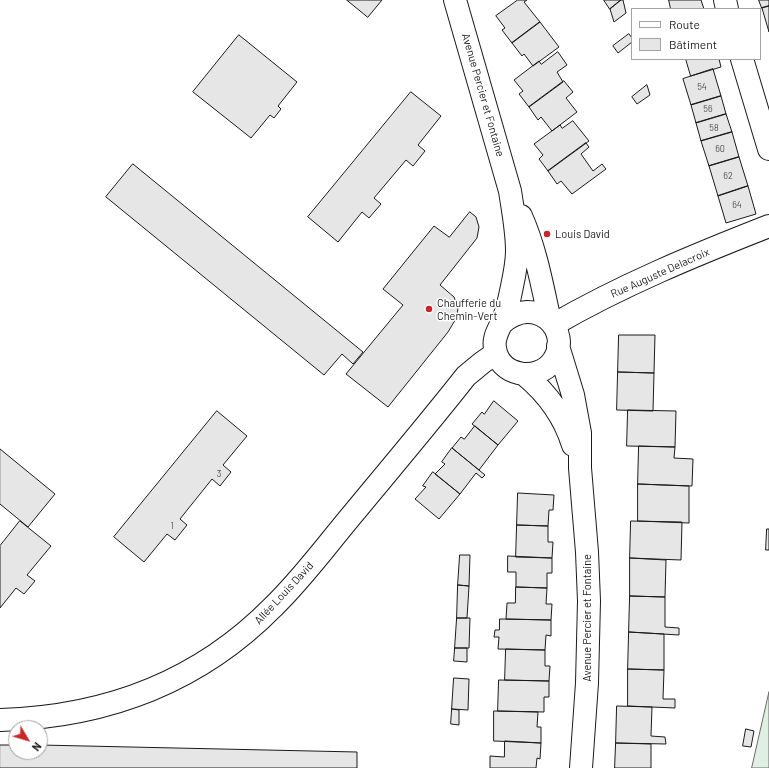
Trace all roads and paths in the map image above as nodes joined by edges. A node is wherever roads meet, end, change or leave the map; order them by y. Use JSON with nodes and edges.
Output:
{"nodes":[{"id":1,"x":455,"y":0,"type":"edge"},
{"id":2,"x":742,"y":60,"type":"edge"},
{"id":3,"x":769,"y":150,"type":"edge"},
{"id":4,"x":510,"y":191,"type":"junction"},
{"id":5,"x":769,"y":226,"type":"edge"},
{"id":6,"x":502,"y":323,"type":"junction"},
{"id":7,"x":551,"y":323,"type":"junction"},
{"id":8,"x":558,"y":346,"type":"junction"},
{"id":9,"x":496,"y":353,"type":"junction"},
{"id":10,"x":525,"y":374,"type":"junction"},
{"id":11,"x":580,"y":468,"type":"junction"},
{"id":12,"x":0,"y":720,"type":"edge"},
{"id":13,"x":581,"y":768,"type":"edge"}],
"edges":[{"from":1,"to":4,"type":"street","name":"Avenue Percier et Fontaine"},
{"from":2,"to":3,"type":"street"},
{"from":4,"to":6,"type":"street","name":"Avenue Percier et Fontaine"},
{"from":4,"to":7,"type":"street","name":"Avenue Percier et Fontaine"},
{"from":5,"to":7,"type":"street","name":"Rue Auguste Delacroix"},
{"from":6,"to":7,"type":"street"},
{"from":6,"to":9,"type":"street","name":"Avenue Percier et Fontaine"},
{"from":7,"to":8,"type":"street","name":"Avenue Percier et Fontaine"},
{"from":8,"to":10,"type":"street"},
{"from":8,"to":11,"type":"street","name":"Avenue Percier et Fontaine"},
{"from":9,"to":10,"type":"street","name":"Avenue Percier et Fontaine"},
{"from":9,"to":12,"type":"street","name":"Allée Louis David"},
{"from":10,"to":11,"type":"street","name":"Avenue Percier et Fontaine"},
{"from":11,"to":13,"type":"street","name":"Avenue Percier et Fontaine"}]}
